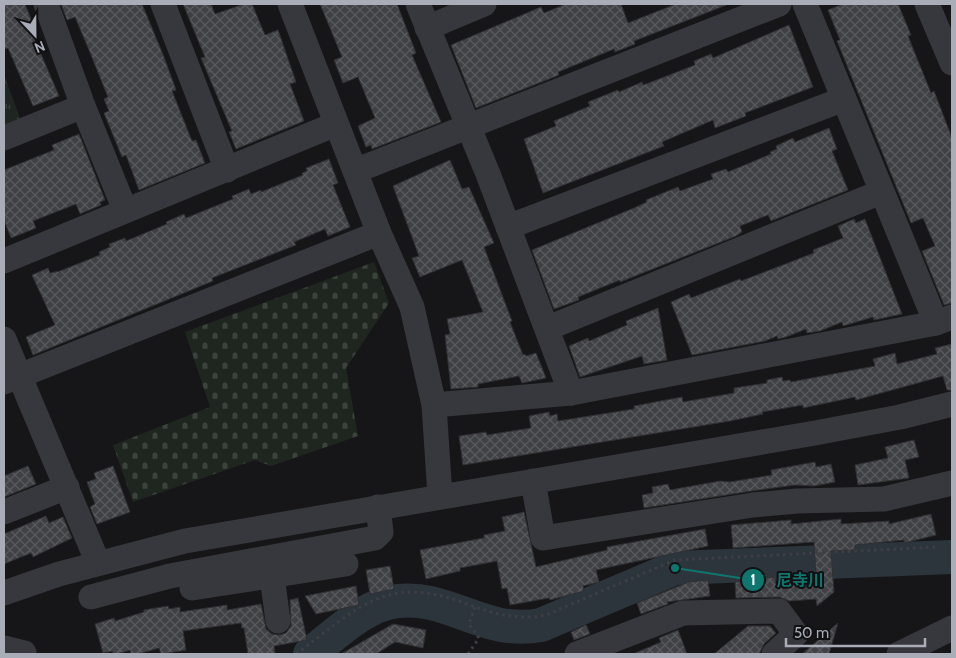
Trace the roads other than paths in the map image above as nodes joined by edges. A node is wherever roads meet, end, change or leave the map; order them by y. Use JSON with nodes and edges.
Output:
{"nodes":[{"id":1,"x":46,"y":4,"type":"edge"},
{"id":2,"x":163,"y":4,"type":"edge"},
{"id":3,"x":290,"y":4,"type":"edge"},
{"id":4,"x":418,"y":4,"type":"edge"},
{"id":5,"x":484,"y":4,"type":"edge"},
{"id":6,"x":779,"y":4,"type":"edge"},
{"id":7,"x":805,"y":4,"type":"edge"},
{"id":8,"x":927,"y":4,"type":"edge"},
{"id":9,"x":427,"y":28,"type":"junction"},
{"id":10,"x":952,"y":63,"type":"edge"},
{"id":11,"x":844,"y":99,"type":"junction"},
{"id":12,"x":83,"y":106,"type":"junction"},
{"id":13,"x":336,"y":124,"type":"junction"},
{"id":14,"x":469,"y":125,"type":"junction"},
{"id":15,"x":4,"y":138,"type":"edge"},
{"id":16,"x":227,"y":170,"type":"junction"},
{"id":17,"x":355,"y":171,"type":"junction"},
{"id":18,"x":881,"y":192,"type":"junction"},
{"id":19,"x":126,"y":210,"type":"junction"},
{"id":20,"x":508,"y":227,"type":"junction"},
{"id":21,"x":379,"y":232,"type":"junction"},
{"id":22,"x":4,"y":261,"type":"edge"},
{"id":23,"x":944,"y":320,"type":"edge"},
{"id":24,"x":548,"y":328,"type":"junction"},
{"id":25,"x":4,"y":339,"type":"edge"},
{"id":26,"x":12,"y":380,"type":"edge"},
{"id":27,"x":572,"y":393,"type":"junction"},
{"id":28,"x":952,"y":404,"type":"edge"},
{"id":29,"x":434,"y":405,"type":"junction"},
{"id":30,"x":533,"y":481,"type":"junction"},
{"id":31,"x":952,"y":483,"type":"edge"},
{"id":32,"x":68,"y":487,"type":"junction"},
{"id":33,"x":440,"y":496,"type":"junction"},
{"id":34,"x":378,"y":507,"type":"junction"},
{"id":35,"x":4,"y":512,"type":"edge"},
{"id":36,"x":98,"y":563,"type":"junction"},
{"id":37,"x":346,"y":564,"type":"dead end"},
{"id":38,"x":170,"y":576,"type":"junction"},
{"id":39,"x":272,"y":576,"type":"junction"},
{"id":40,"x":4,"y":592,"type":"edge"},
{"id":41,"x":90,"y":597,"type":"dead end"},
{"id":42,"x":278,"y":621,"type":"dead end"},
{"id":43,"x":952,"y":628,"type":"edge"},
{"id":44,"x":577,"y":654,"type":"edge"},
{"id":45,"x":774,"y":654,"type":"edge"},
{"id":46,"x":899,"y":654,"type":"edge"}],
"edges":[{"from":1,"to":12,"type":"street"},
{"from":2,"to":16,"type":"street"},
{"from":3,"to":13,"type":"street"},
{"from":4,"to":9,"type":"street"},
{"from":5,"to":9,"type":"street"},
{"from":6,"to":14,"type":"street"},
{"from":7,"to":11,"type":"street"},
{"from":8,"to":10,"type":"street"},
{"from":9,"to":14,"type":"street"},
{"from":11,"to":18,"type":"street"},
{"from":11,"to":20,"type":"street"},
{"from":12,"to":15,"type":"street"},
{"from":12,"to":19,"type":"street"},
{"from":13,"to":16,"type":"street"},
{"from":13,"to":17,"type":"street"},
{"from":14,"to":17,"type":"street"},
{"from":14,"to":20,"type":"street"},
{"from":16,"to":19,"type":"street"},
{"from":17,"to":21,"type":"street"},
{"from":18,"to":23,"type":"street"},
{"from":18,"to":24,"type":"street"},
{"from":19,"to":22,"type":"street"},
{"from":20,"to":24,"type":"street"},
{"from":21,"to":26,"type":"street"},
{"from":21,"to":29,"type":"street"},
{"from":23,"to":27,"type":"street"},
{"from":24,"to":27,"type":"street"},
{"from":25,"to":26,"type":"street"},
{"from":26,"to":32,"type":"street"},
{"from":27,"to":29,"type":"street"},
{"from":28,"to":30,"type":"street"},
{"from":29,"to":33,"type":"street"},
{"from":30,"to":31,"type":"street"},
{"from":30,"to":33,"type":"street"},
{"from":32,"to":35,"type":"street"},
{"from":32,"to":36,"type":"street"},
{"from":33,"to":34,"type":"street"},
{"from":34,"to":36,"type":"street"},
{"from":34,"to":38,"type":"street"},
{"from":36,"to":40,"type":"street"},
{"from":37,"to":39,"type":"street"},
{"from":38,"to":39,"type":"street"},
{"from":38,"to":41,"type":"street"},
{"from":39,"to":42,"type":"street"},
{"from":43,"to":46,"type":"street"},
{"from":44,"to":45,"type":"street"}]}
